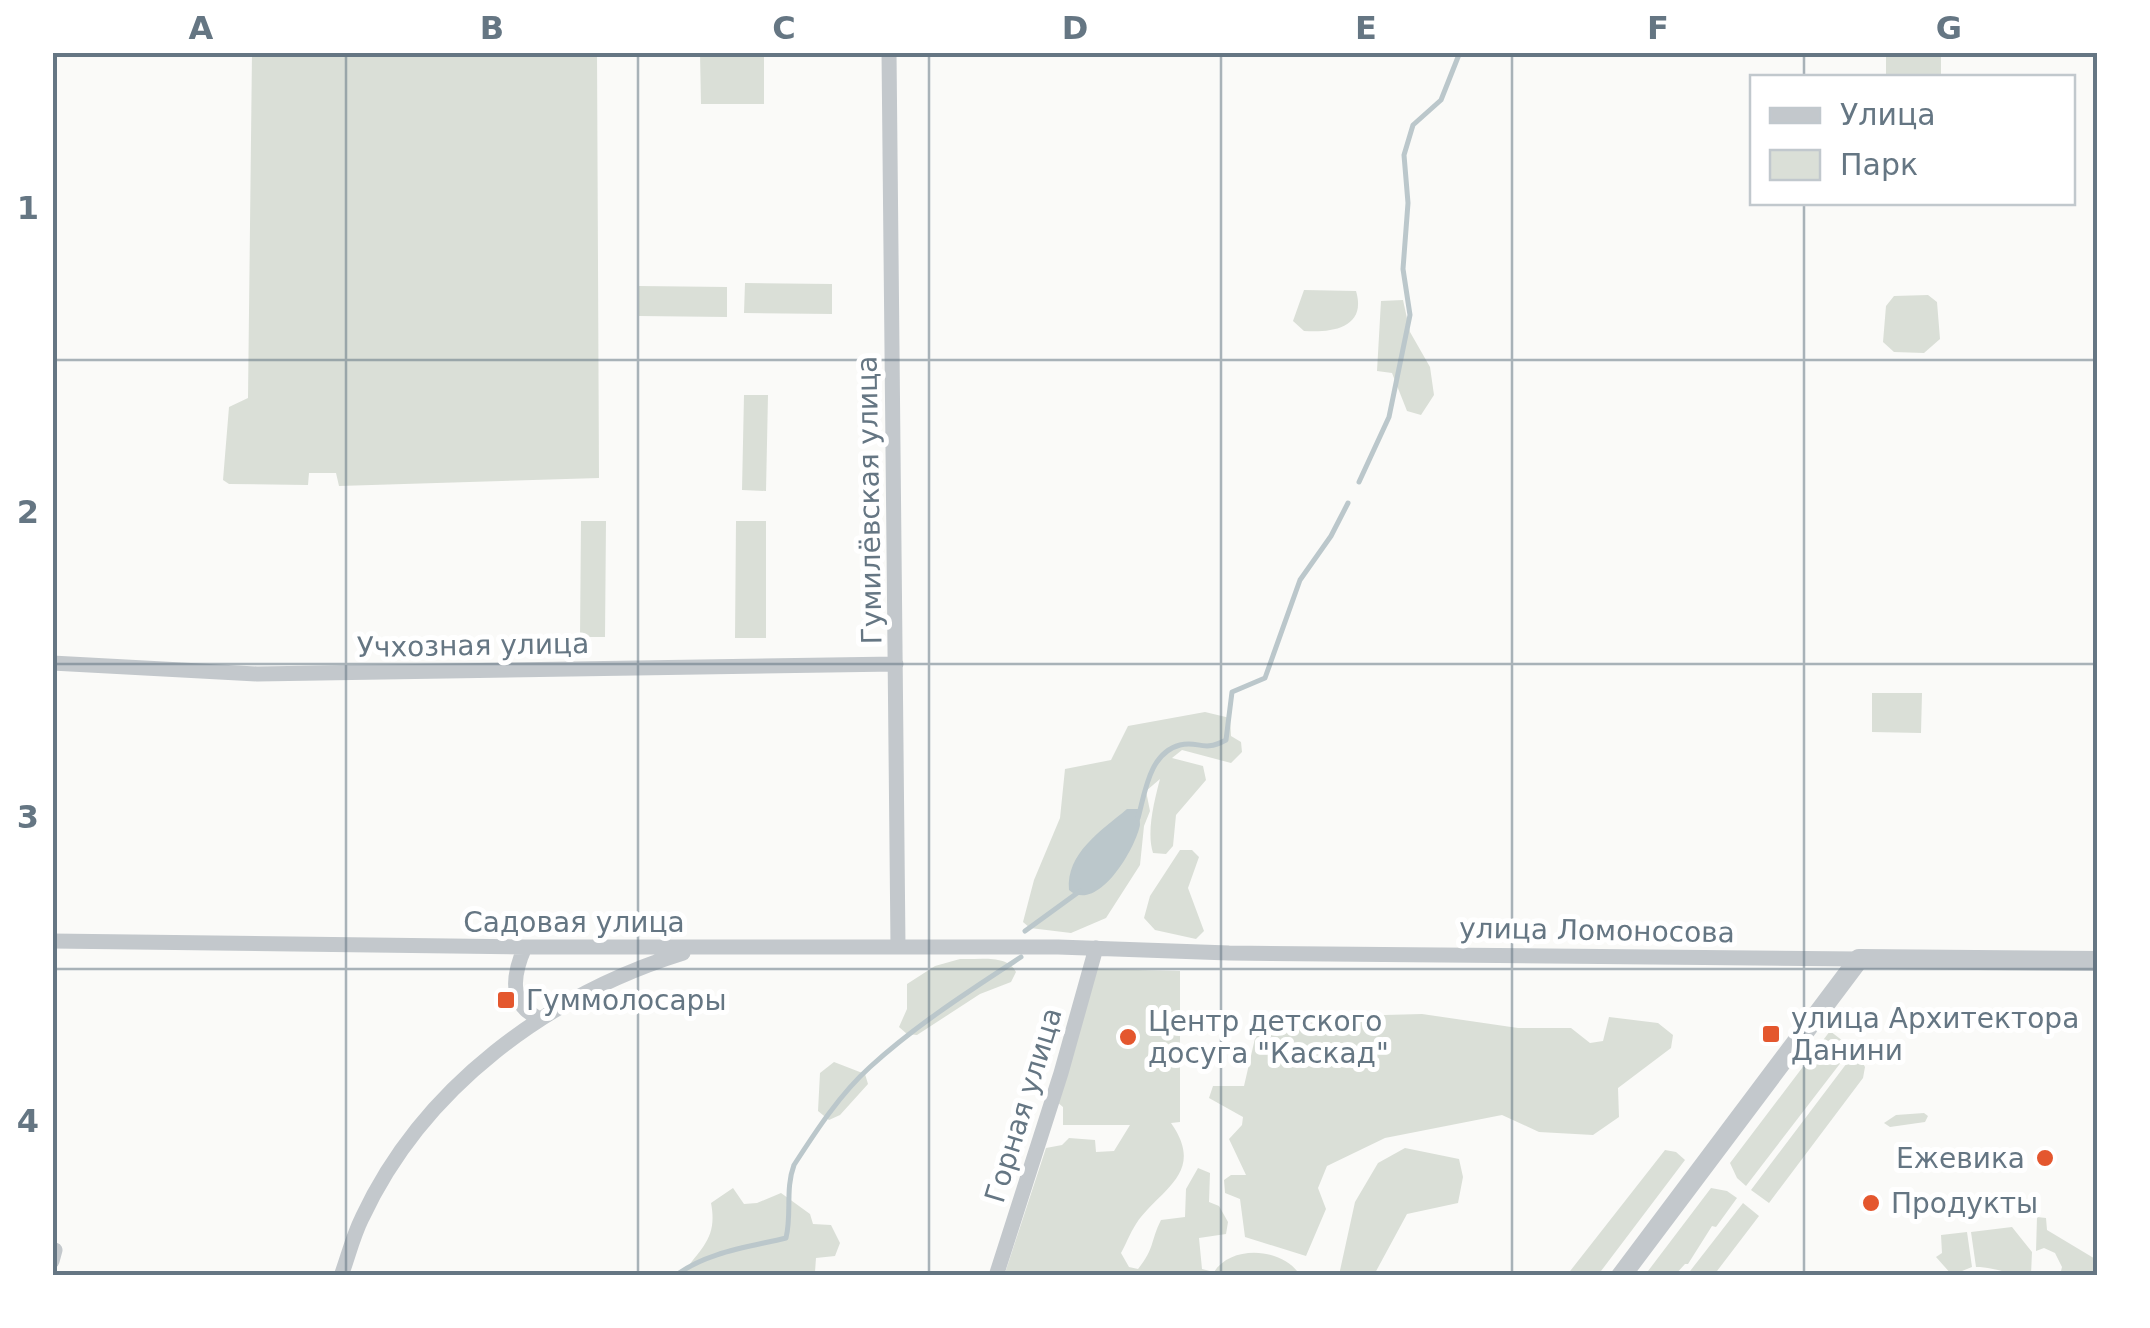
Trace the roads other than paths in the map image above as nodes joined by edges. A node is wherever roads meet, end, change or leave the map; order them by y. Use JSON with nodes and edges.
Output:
{"nodes":[{"id":1,"x":889,"y":52,"type":"edge"},
{"id":2,"x":52,"y":664,"type":"edge"},
{"id":3,"x":896,"y":664,"type":"junction"},
{"id":4,"x":52,"y":941,"type":"edge"},
{"id":5,"x":898,"y":946,"type":"junction"},
{"id":6,"x":525,"y":947,"type":"junction"},
{"id":7,"x":702,"y":947,"type":"junction"},
{"id":8,"x":1096,"y":948,"type":"junction"},
{"id":9,"x":1859,"y":959,"type":"junction"},
{"id":10,"x":2098,"y":961,"type":"edge"},
{"id":11,"x":540,"y":1019,"type":"junction"},
{"id":12,"x":341,"y":1276,"type":"edge"},
{"id":13,"x":996,"y":1276,"type":"edge"},
{"id":14,"x":1621,"y":1276,"type":"edge"}],
"edges":[{"from":1,"to":3,"type":"street","name":"Гумилёвская улица"},
{"from":2,"to":3,"type":"street","name":"Учхозная улица"},
{"from":3,"to":5,"type":"street","name":"Гумилёвская улица"},
{"from":4,"to":6,"type":"street","name":"Садовая улица"},
{"from":5,"to":7,"type":"street","name":"Садовая улица"},
{"from":5,"to":8,"type":"street","name":"Садовая улица"},
{"from":6,"to":7,"type":"street","name":"Садовая улица"},
{"from":6,"to":11,"type":"street"},
{"from":7,"to":11,"type":"street"},
{"from":8,"to":9,"type":"street","name":"улица Ломоносова"},
{"from":8,"to":13,"type":"street","name":"Горная улица"},
{"from":9,"to":10,"type":"street","name":"улица Ломоносова"},
{"from":9,"to":14,"type":"street"},
{"from":11,"to":12,"type":"street"}]}
